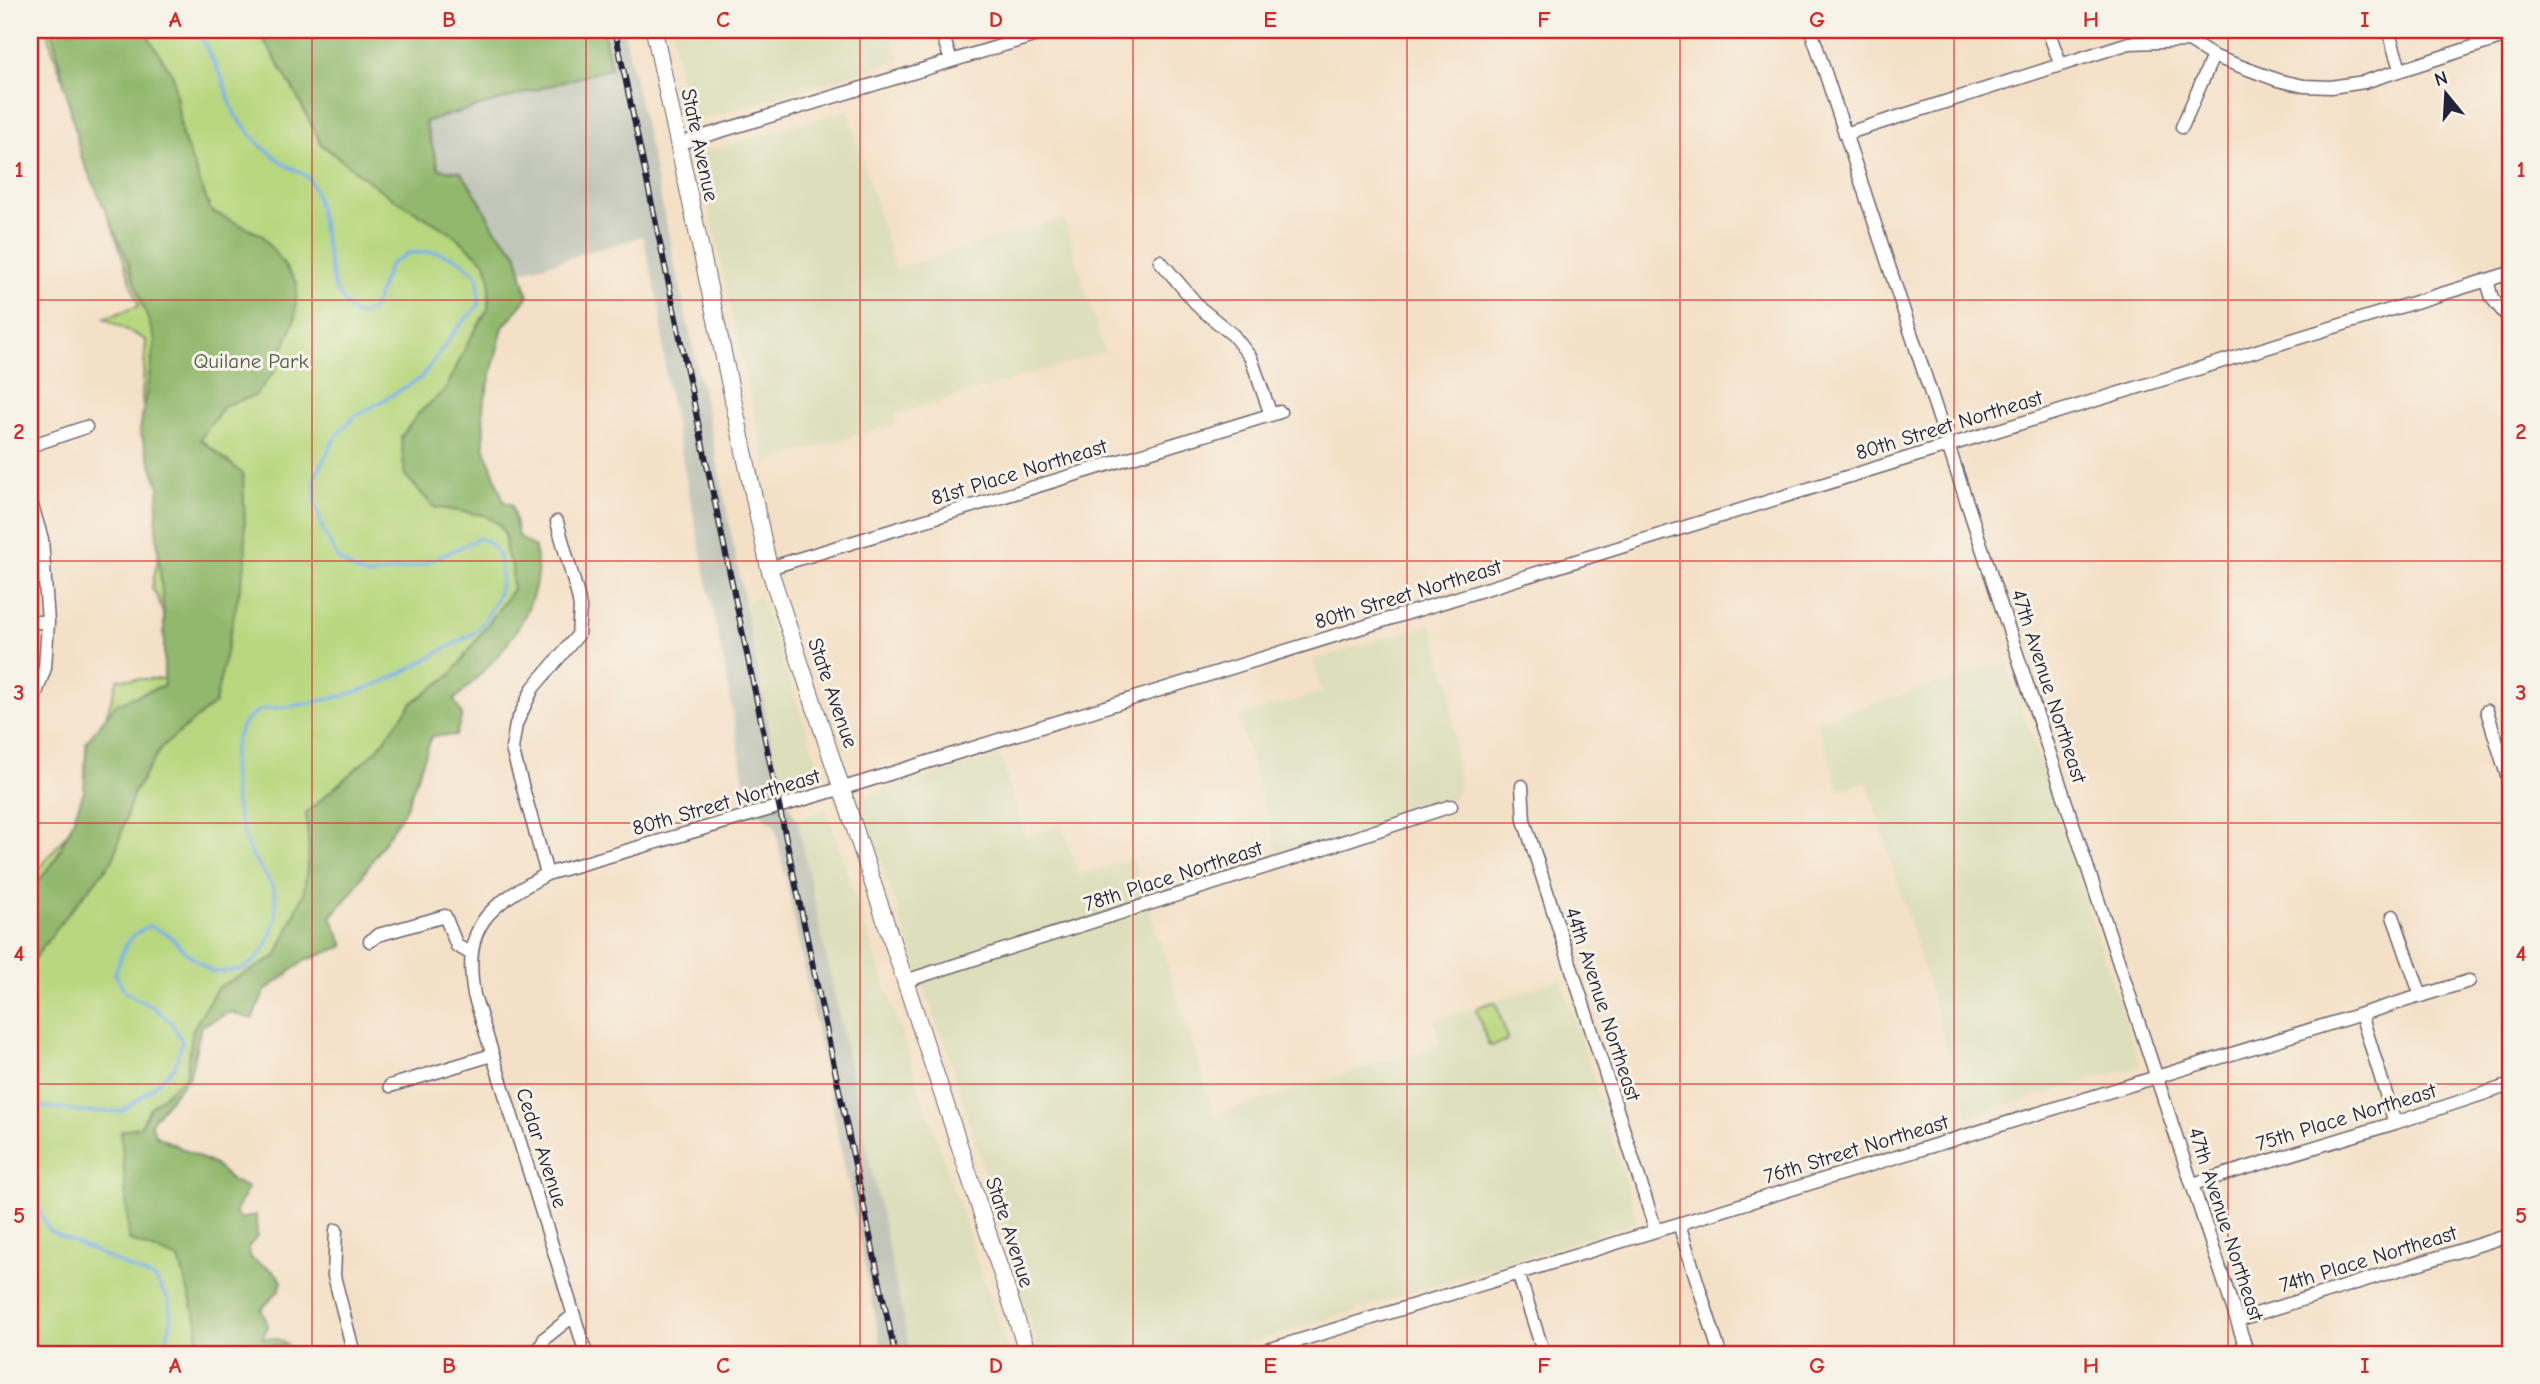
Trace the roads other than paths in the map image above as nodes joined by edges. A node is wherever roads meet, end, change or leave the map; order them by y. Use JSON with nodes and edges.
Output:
{"nodes":[{"id":1,"x":654,"y":30,"type":"edge"},
{"id":2,"x":941,"y":30,"type":"edge"},
{"id":3,"x":1053,"y":30,"type":"edge"},
{"id":4,"x":1811,"y":30,"type":"edge"},
{"id":5,"x":2048,"y":30,"type":"edge"},
{"id":6,"x":2388,"y":30,"type":"edge"},
{"id":7,"x":2510,"y":34,"type":"edge"},
{"id":8,"x":2189,"y":35,"type":"edge"},
{"id":9,"x":2213,"y":56,"type":"junction"},
{"id":10,"x":951,"y":61,"type":"junction"},
{"id":11,"x":2060,"y":63,"type":"junction"},
{"id":12,"x":2400,"y":69,"type":"junction"},
{"id":13,"x":2182,"y":127,"type":"dead end"},
{"id":14,"x":1845,"y":134,"type":"junction"},
{"id":15,"x":678,"y":144,"type":"junction"},
{"id":16,"x":1160,"y":261,"type":"dead end"},
{"id":17,"x":2510,"y":274,"type":"edge"},
{"id":18,"x":2487,"y":281,"type":"junction"},
{"id":19,"x":2510,"y":320,"type":"edge"},
{"id":20,"x":86,"y":427,"type":"dead end"},
{"id":21,"x":1950,"y":444,"type":"junction"},
{"id":22,"x":30,"y":446,"type":"edge"},
{"id":23,"x":30,"y":499,"type":"edge"},
{"id":24,"x":556,"y":522,"type":"dead end"},
{"id":25,"x":769,"y":568,"type":"junction"},
{"id":26,"x":30,"y":622,"type":"edge"},
{"id":27,"x":48,"y":622,"type":"junction"},
{"id":28,"x":30,"y":710,"type":"edge"},
{"id":29,"x":2487,"y":711,"type":"dead end"},
{"id":30,"x":2510,"y":785,"type":"edge"},
{"id":31,"x":1522,"y":786,"type":"dead end"},
{"id":32,"x":843,"y":789,"type":"junction"},
{"id":33,"x":1451,"y":806,"type":"dead end"},
{"id":34,"x":547,"y":874,"type":"junction"},
{"id":35,"x":2393,"y":916,"type":"dead end"},
{"id":36,"x":370,"y":941,"type":"dead end"},
{"id":37,"x":470,"y":953,"type":"junction"},
{"id":38,"x":905,"y":981,"type":"junction"},
{"id":39,"x":2469,"y":981,"type":"dead end"},
{"id":40,"x":2421,"y":996,"type":"junction"},
{"id":41,"x":2361,"y":1014,"type":"junction"},
{"id":42,"x":492,"y":1055,"type":"junction"},
{"id":43,"x":2157,"y":1077,"type":"junction"},
{"id":44,"x":2510,"y":1085,"type":"edge"},
{"id":45,"x":390,"y":1086,"type":"dead end"},
{"id":46,"x":2395,"y":1124,"type":"junction"},
{"id":47,"x":2193,"y":1184,"type":"junction"},
{"id":48,"x":1679,"y":1224,"type":"junction"},
{"id":49,"x":336,"y":1230,"type":"dead end"},
{"id":50,"x":1656,"y":1231,"type":"junction"},
{"id":51,"x":2510,"y":1235,"type":"edge"},
{"id":52,"x":1518,"y":1273,"type":"junction"},
{"id":53,"x":574,"y":1315,"type":"junction"},
{"id":54,"x":2237,"y":1320,"type":"junction"},
{"id":55,"x":354,"y":1354,"type":"edge"},
{"id":56,"x":537,"y":1354,"type":"edge"},
{"id":57,"x":586,"y":1354,"type":"edge"},
{"id":58,"x":1028,"y":1354,"type":"edge"},
{"id":59,"x":1255,"y":1354,"type":"edge"},
{"id":60,"x":1544,"y":1354,"type":"edge"},
{"id":61,"x":1720,"y":1354,"type":"edge"},
{"id":62,"x":2248,"y":1354,"type":"edge"}],
"edges":[{"from":1,"to":15,"type":"main road","name":"State Avenue"},
{"from":2,"to":10,"type":"street"},
{"from":3,"to":10,"type":"street"},
{"from":4,"to":14,"type":"street","name":"47th Avenue Northeast"},
{"from":5,"to":11,"type":"street"},
{"from":6,"to":12,"type":"street"},
{"from":7,"to":12,"type":"street"},
{"from":8,"to":9,"type":"street"},
{"from":8,"to":11,"type":"street"},
{"from":9,"to":12,"type":"street"},
{"from":9,"to":13,"type":"street"},
{"from":10,"to":15,"type":"street"},
{"from":11,"to":14,"type":"street"},
{"from":14,"to":21,"type":"street","name":"47th Avenue Northeast"},
{"from":15,"to":25,"type":"main road","name":"State Avenue"},
{"from":16,"to":25,"type":"street","name":"81st Place Northeast"},
{"from":17,"to":18,"type":"street","name":"80th Street Northeast"},
{"from":18,"to":19,"type":"street"},
{"from":18,"to":21,"type":"street","name":"80th Street Northeast"},
{"from":20,"to":22,"type":"street"},
{"from":21,"to":32,"type":"street","name":"80th Street Northeast"},
{"from":21,"to":43,"type":"street","name":"47th Avenue Northeast"},
{"from":23,"to":27,"type":"street"},
{"from":24,"to":34,"type":"street"},
{"from":25,"to":32,"type":"main road","name":"State Avenue"},
{"from":26,"to":27,"type":"street"},
{"from":27,"to":28,"type":"street"},
{"from":29,"to":30,"type":"street"},
{"from":31,"to":50,"type":"street","name":"44th Avenue Northeast"},
{"from":32,"to":34,"type":"street","name":"80th Street Northeast"},
{"from":32,"to":38,"type":"main road","name":"State Avenue"},
{"from":33,"to":38,"type":"street","name":"78th Place Northeast"},
{"from":34,"to":37,"type":"street","name":"80th Street Northeast"},
{"from":35,"to":40,"type":"street"},
{"from":36,"to":37,"type":"street"},
{"from":37,"to":42,"type":"street","name":"Cedar Avenue"},
{"from":38,"to":58,"type":"main road","name":"State Avenue"},
{"from":39,"to":40,"type":"street","name":"76th Street Northeast"},
{"from":40,"to":41,"type":"street","name":"76th Street Northeast"},
{"from":41,"to":43,"type":"street","name":"76th Street Northeast"},
{"from":41,"to":46,"type":"street"},
{"from":42,"to":45,"type":"street"},
{"from":42,"to":53,"type":"street","name":"Cedar Avenue"},
{"from":43,"to":47,"type":"street","name":"47th Avenue Northeast"},
{"from":43,"to":48,"type":"street","name":"76th Street Northeast"},
{"from":44,"to":46,"type":"street","name":"75th Place Northeast"},
{"from":46,"to":47,"type":"street","name":"75th Place Northeast"},
{"from":47,"to":54,"type":"street","name":"47th Avenue Northeast"},
{"from":48,"to":50,"type":"street","name":"76th Street Northeast"},
{"from":48,"to":61,"type":"street"},
{"from":49,"to":55,"type":"street"},
{"from":50,"to":52,"type":"street","name":"76th Street Northeast"},
{"from":51,"to":54,"type":"street","name":"74th Place Northeast"},
{"from":52,"to":59,"type":"street","name":"76th Street Northeast"},
{"from":52,"to":60,"type":"street"},
{"from":53,"to":56,"type":"street"},
{"from":53,"to":57,"type":"street","name":"Cedar Avenue"},
{"from":54,"to":62,"type":"street","name":"47th Avenue Northeast"}]}
